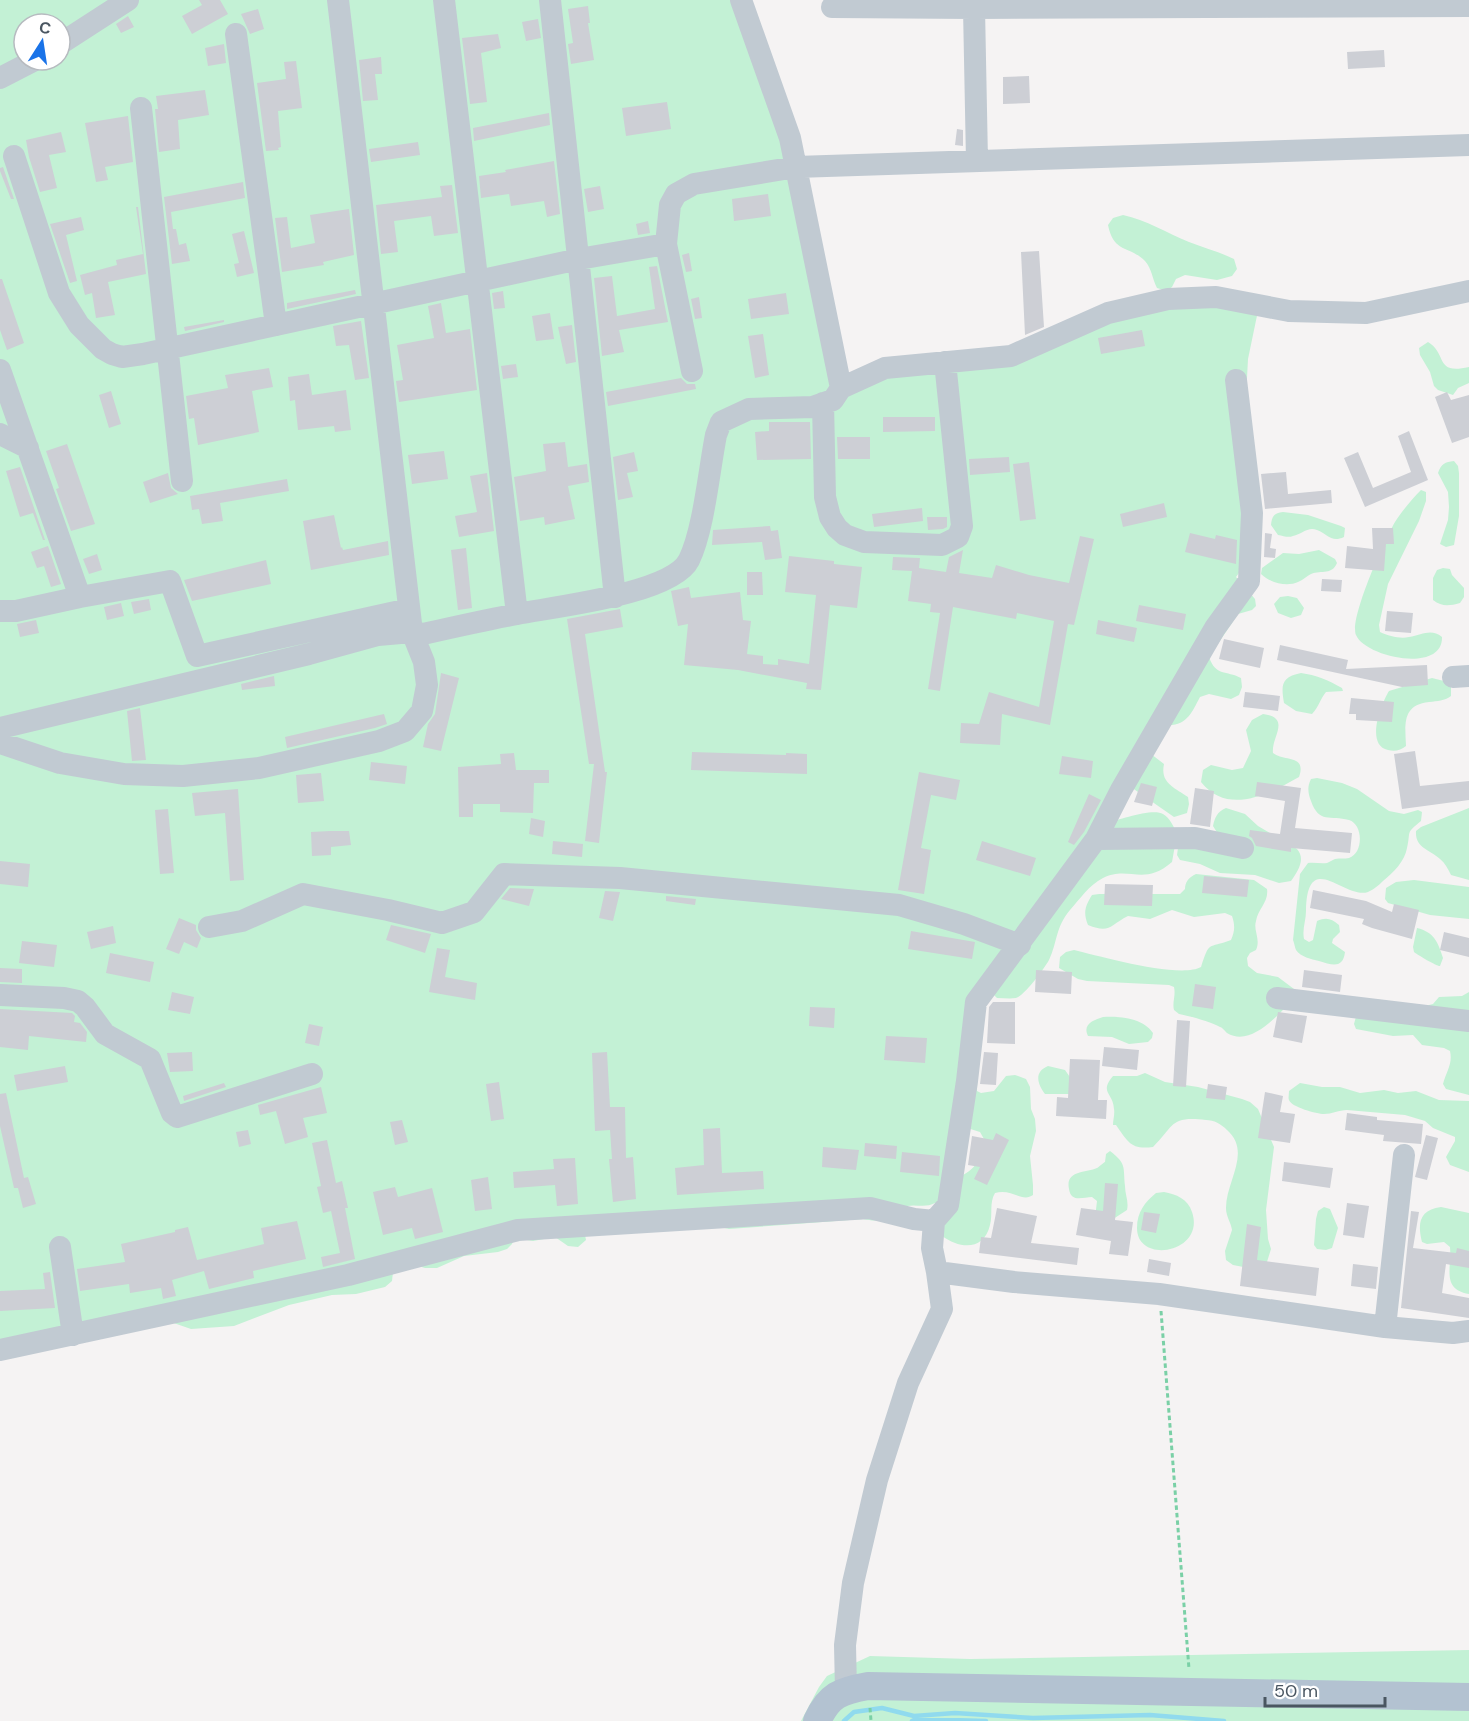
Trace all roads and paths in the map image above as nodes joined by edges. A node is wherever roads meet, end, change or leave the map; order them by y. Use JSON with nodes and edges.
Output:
{"nodes":[{"id":1,"x":128,"y":0,"type":"edge"},
{"id":2,"x":338,"y":0,"type":"edge"},
{"id":3,"x":444,"y":0,"type":"edge"},
{"id":4,"x":550,"y":0,"type":"edge"},
{"id":5,"x":741,"y":0,"type":"edge"},
{"id":6,"x":1469,"y":6,"type":"edge"},
{"id":7,"x":832,"y":7,"type":"dead end"},
{"id":8,"x":974,"y":8,"type":"junction"},
{"id":9,"x":236,"y":34,"type":"dead end"},
{"id":10,"x":72,"y":36,"type":"edge"},
{"id":11,"x":141,"y":108,"type":"dead end"},
{"id":12,"x":1469,"y":145,"type":"edge"},
{"id":13,"x":14,"y":156,"type":"dead end"},
{"id":14,"x":977,"y":161,"type":"junction"},
{"id":15,"x":796,"y":168,"type":"junction"},
{"id":16,"x":666,"y":244,"type":"junction"},
{"id":17,"x":579,"y":259,"type":"junction"},
{"id":18,"x":477,"y":281,"type":"junction"},
{"id":19,"x":1469,"y":291,"type":"edge"},
{"id":20,"x":373,"y":303,"type":"junction"},
{"id":21,"x":276,"y":325,"type":"junction"},
{"id":22,"x":169,"y":348,"type":"junction"},
{"id":23,"x":945,"y":362,"type":"junction"},
{"id":24,"x":0,"y":369,"type":"edge"},
{"id":25,"x":692,"y":371,"type":"dead end"},
{"id":26,"x":1236,"y":380,"type":"dead end"},
{"id":27,"x":840,"y":388,"type":"junction"},
{"id":28,"x":823,"y":403,"type":"junction"},
{"id":29,"x":0,"y":434,"type":"edge"},
{"id":30,"x":28,"y":448,"type":"junction"},
{"id":31,"x":182,"y":481,"type":"dead end"},
{"id":32,"x":80,"y":597,"type":"junction"},
{"id":33,"x":615,"y":597,"type":"junction"},
{"id":34,"x":409,"y":609,"type":"junction"},
{"id":35,"x":0,"y":611,"type":"edge"},
{"id":36,"x":517,"y":614,"type":"junction"},
{"id":37,"x":412,"y":632,"type":"junction"},
{"id":38,"x":0,"y":728,"type":"edge"},
{"id":39,"x":0,"y":743,"type":"edge"},
{"id":40,"x":1096,"y":840,"type":"junction"},
{"id":41,"x":1243,"y":848,"type":"dead end"},
{"id":42,"x":209,"y":927,"type":"dead end"},
{"id":43,"x":1020,"y":945,"type":"junction"},
{"id":44,"x":0,"y":995,"type":"edge"},
{"id":45,"x":1277,"y":998,"type":"dead end"},
{"id":46,"x":1469,"y":1022,"type":"edge"},
{"id":47,"x":312,"y":1074,"type":"dead end"},
{"id":48,"x":1404,"y":1155,"type":"dead end"},
{"id":49,"x":934,"y":1221,"type":"junction"},
{"id":50,"x":60,"y":1247,"type":"dead end"},
{"id":51,"x":938,"y":1272,"type":"junction"},
{"id":52,"x":1159,"y":1294,"type":"junction"},
{"id":53,"x":1385,"y":1327,"type":"junction"},
{"id":54,"x":1469,"y":1331,"type":"edge"},
{"id":55,"x":73,"y":1335,"type":"junction"},
{"id":56,"x":0,"y":1350,"type":"edge"},
{"id":57,"x":846,"y":1690,"type":"junction"},
{"id":58,"x":1191,"y":1691,"type":"junction"},
{"id":59,"x":1469,"y":1697,"type":"edge"},
{"id":60,"x":817,"y":1721,"type":"edge"}],
"edges":[{"from":1,"to":10,"type":"lane"},
{"from":2,"to":20,"type":"lane"},
{"from":3,"to":18,"type":"lane"},
{"from":4,"to":17,"type":"lane"},
{"from":5,"to":15,"type":"lane"},
{"from":6,"to":8,"type":"lane"},
{"from":7,"to":8,"type":"lane"},
{"from":8,"to":14,"type":"lane"},
{"from":9,"to":21,"type":"lane"},
{"from":11,"to":22,"type":"lane"},
{"from":12,"to":14,"type":"lane"},
{"from":13,"to":22,"type":"lane"},
{"from":14,"to":15,"type":"lane"},
{"from":15,"to":16,"type":"lane"},
{"from":15,"to":27,"type":"lane"},
{"from":16,"to":17,"type":"lane"},
{"from":16,"to":25,"type":"lane"},
{"from":17,"to":18,"type":"lane"},
{"from":17,"to":33,"type":"lane"},
{"from":18,"to":20,"type":"lane"},
{"from":18,"to":36,"type":"lane"},
{"from":19,"to":23,"type":"lane"},
{"from":20,"to":21,"type":"lane"},
{"from":20,"to":34,"type":"lane"},
{"from":21,"to":22,"type":"lane"},
{"from":22,"to":31,"type":"lane"},
{"from":23,"to":27,"type":"lane"},
{"from":23,"to":28,"type":"lane"},
{"from":24,"to":30,"type":"lane"},
{"from":26,"to":40,"type":"lane"},
{"from":27,"to":28,"type":"lane"},
{"from":28,"to":33,"type":"lane"},
{"from":29,"to":30,"type":"lane"},
{"from":30,"to":32,"type":"lane"},
{"from":32,"to":34,"type":"lane"},
{"from":32,"to":35,"type":"lane"},
{"from":33,"to":36,"type":"lane"},
{"from":34,"to":37,"type":"lane"},
{"from":36,"to":37,"type":"lane"},
{"from":37,"to":38,"type":"lane"},
{"from":37,"to":39,"type":"lane"},
{"from":40,"to":41,"type":"lane"},
{"from":40,"to":43,"type":"lane"},
{"from":42,"to":43,"type":"lane"},
{"from":43,"to":49,"type":"lane"},
{"from":44,"to":47,"type":"lane"},
{"from":45,"to":46,"type":"lane"},
{"from":48,"to":53,"type":"lane"},
{"from":49,"to":51,"type":"lane"},
{"from":49,"to":55,"type":"lane"},
{"from":50,"to":55,"type":"lane"},
{"from":51,"to":52,"type":"lane"},
{"from":51,"to":57,"type":"lane"},
{"from":52,"to":53,"type":"lane"},
{"from":52,"to":58,"type":"path"},
{"from":53,"to":54,"type":"lane"},
{"from":55,"to":56,"type":"lane"},
{"from":57,"to":58,"type":"main road"},
{"from":57,"to":60,"type":"main road"},
{"from":58,"to":59,"type":"main road"}]}
